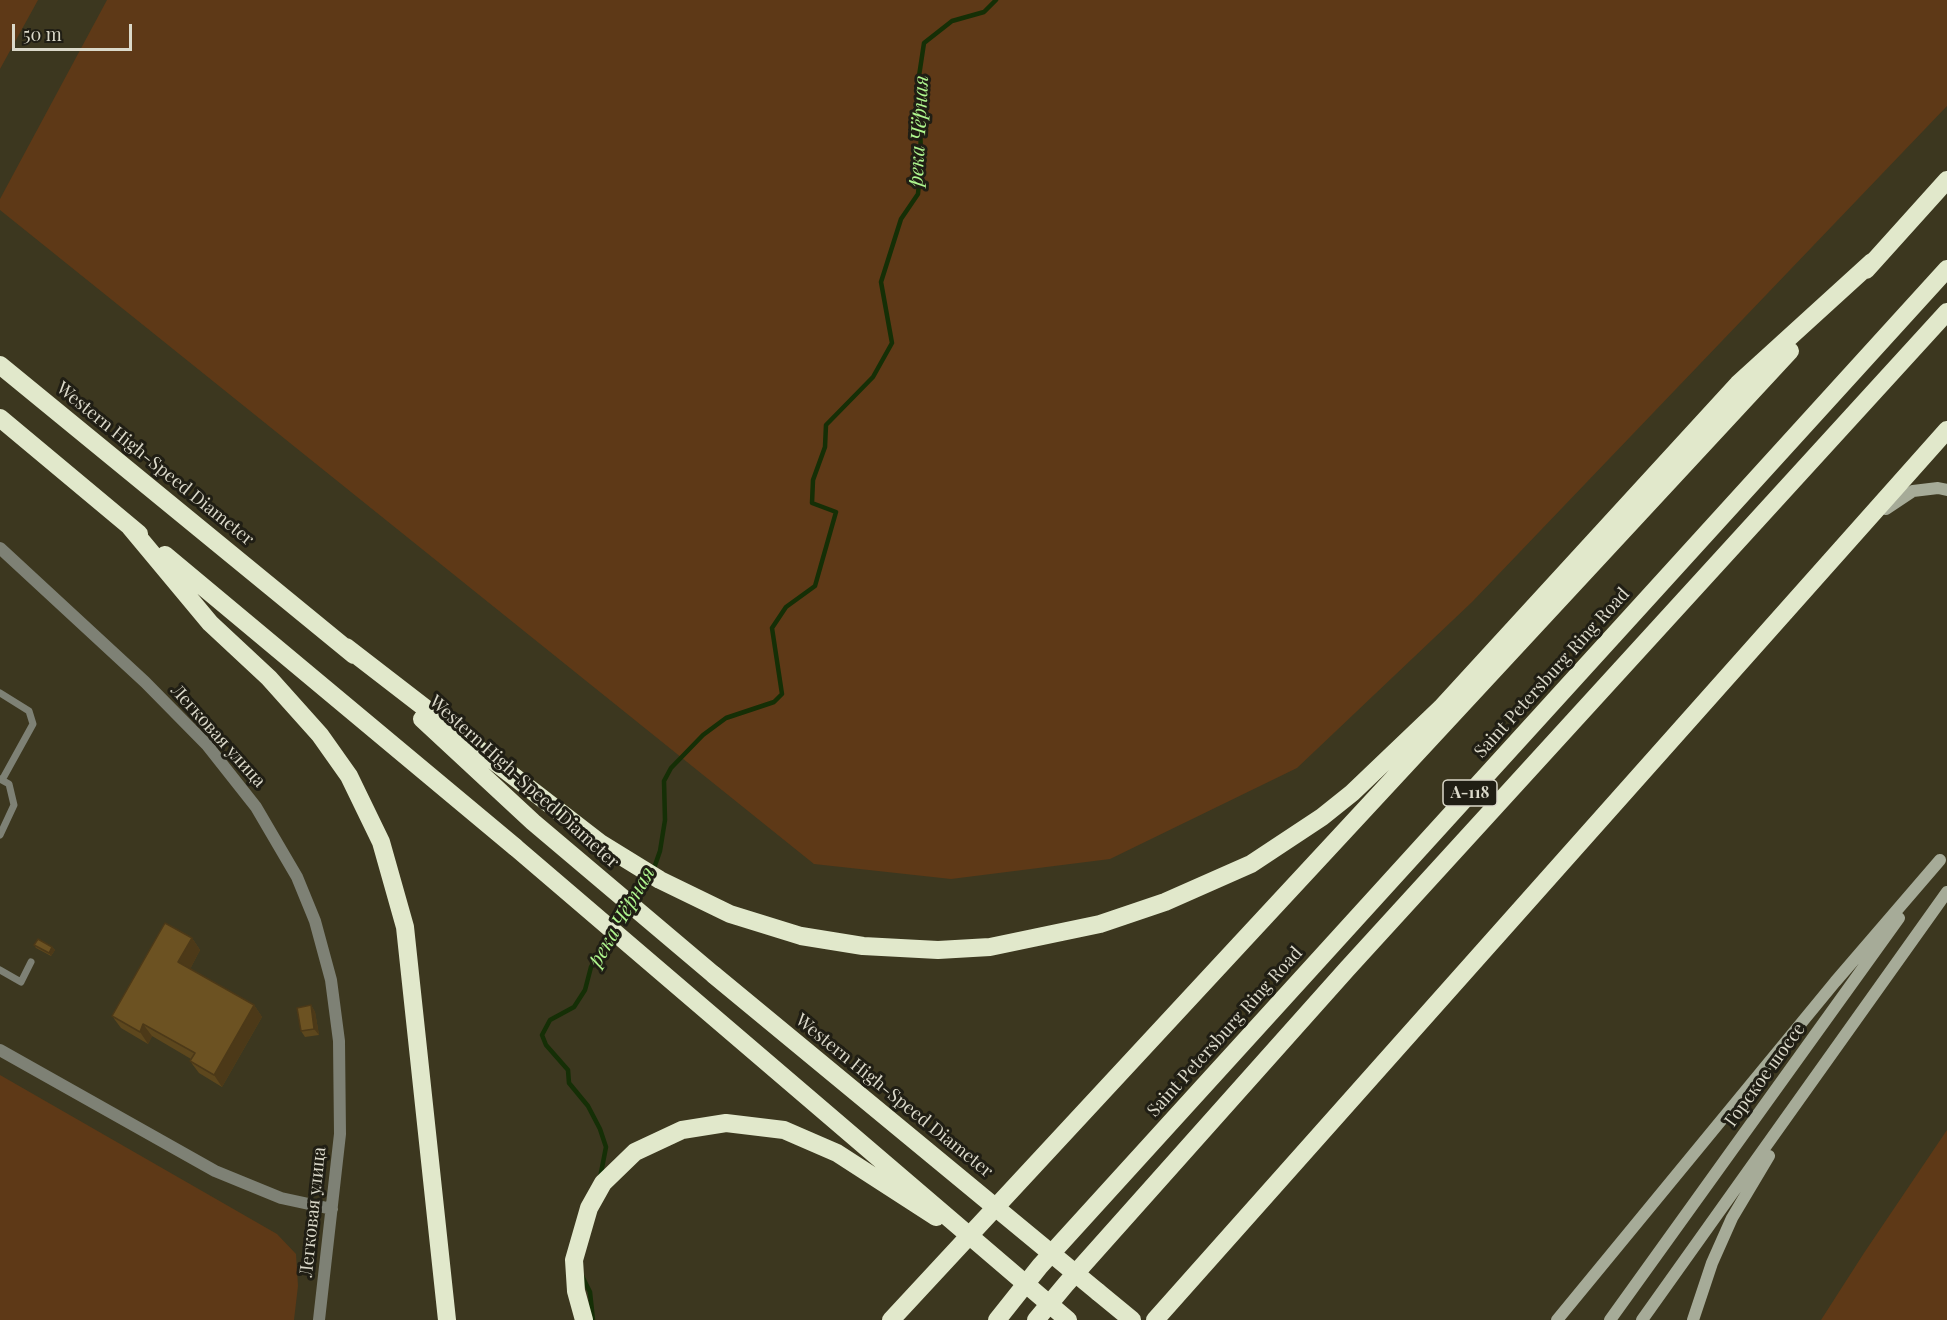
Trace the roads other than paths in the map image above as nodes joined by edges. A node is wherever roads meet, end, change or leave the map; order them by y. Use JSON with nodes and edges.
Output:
{"nodes":[{"id":1,"x":1947,"y":180,"type":"edge"},
{"id":2,"x":1872,"y":262,"type":"junction"},
{"id":3,"x":1947,"y":269,"type":"edge"},
{"id":4,"x":1947,"y":312,"type":"edge"},
{"id":5,"x":0,"y":365,"type":"edge"},
{"id":6,"x":0,"y":418,"type":"edge"},
{"id":7,"x":1947,"y":430,"type":"edge"},
{"id":8,"x":1947,"y":490,"type":"edge"},
{"id":9,"x":130,"y":527,"type":"junction"},
{"id":10,"x":1850,"y":538,"type":"junction"},
{"id":11,"x":0,"y":548,"type":"edge"},
{"id":12,"x":346,"y":647,"type":"junction"},
{"id":13,"x":0,"y":693,"type":"edge"},
{"id":14,"x":1,"y":780,"type":"edge"},
{"id":15,"x":0,"y":835,"type":"edge"},
{"id":16,"x":1944,"y":855,"type":"edge"},
{"id":17,"x":1947,"y":892,"type":"edge"},
{"id":18,"x":31,"y":962,"type":"dead end"},
{"id":19,"x":0,"y":970,"type":"edge"},
{"id":20,"x":0,"y":1050,"type":"edge"},
{"id":21,"x":1808,"y":1090,"type":"junction"},
{"id":22,"x":332,"y":1209,"type":"junction"},
{"id":23,"x":997,"y":1257,"type":"junction"},
{"id":24,"x":1098,"y":1292,"type":"junction"},
{"id":25,"x":319,"y":1320,"type":"edge"},
{"id":26,"x":447,"y":1320,"type":"edge"},
{"id":27,"x":584,"y":1320,"type":"edge"},
{"id":28,"x":891,"y":1320,"type":"edge"},
{"id":29,"x":997,"y":1320,"type":"edge"},
{"id":30,"x":1036,"y":1320,"type":"edge"},
{"id":31,"x":1068,"y":1320,"type":"edge"},
{"id":32,"x":1132,"y":1320,"type":"edge"},
{"id":33,"x":1141,"y":1320,"type":"edge"},
{"id":34,"x":1155,"y":1320,"type":"edge"},
{"id":35,"x":1557,"y":1320,"type":"edge"},
{"id":36,"x":1610,"y":1320,"type":"edge"},
{"id":37,"x":1642,"y":1320,"type":"edge"},
{"id":38,"x":1693,"y":1320,"type":"edge"}],
"edges":[{"from":1,"to":2,"type":"highway"},
{"from":2,"to":12,"type":"highway"},
{"from":2,"to":28,"type":"highway"},
{"from":3,"to":29,"type":"highway","name":"Saint Petersburg Ring Road","number":"А-118"},
{"from":4,"to":30,"type":"highway","number":"А-118"},
{"from":5,"to":12,"type":"highway","name":"Western High-Speed Diameter"},
{"from":6,"to":9,"type":"highway"},
{"from":7,"to":10,"type":"highway"},
{"from":8,"to":10,"type":"main road"},
{"from":9,"to":23,"type":"highway","bridge":true},
{"from":9,"to":26,"type":"highway"},
{"from":10,"to":34,"type":"highway"},
{"from":11,"to":22,"type":"street","name":"Легковая улица"},
{"from":12,"to":24,"type":"highway","name":"Western High-Speed Diameter","bridge":true},
{"from":13,"to":14,"type":"lane"},
{"from":14,"to":15,"type":"lane"},
{"from":16,"to":35,"type":"main road"},
{"from":16,"to":36,"type":"main road","name":"Горское шоссе"},
{"from":17,"to":21,"type":"main road"},
{"from":18,"to":19,"type":"lane"},
{"from":20,"to":22,"type":"street"},
{"from":21,"to":37,"type":"main road"},
{"from":21,"to":38,"type":"main road"},
{"from":22,"to":25,"type":"street","name":"Легковая улица"},
{"from":23,"to":27,"type":"highway","bridge":true},
{"from":23,"to":31,"type":"highway","bridge":true},
{"from":24,"to":32,"type":"highway","name":"Western High-Speed Diameter"},
{"from":24,"to":33,"type":"main road"}]}
